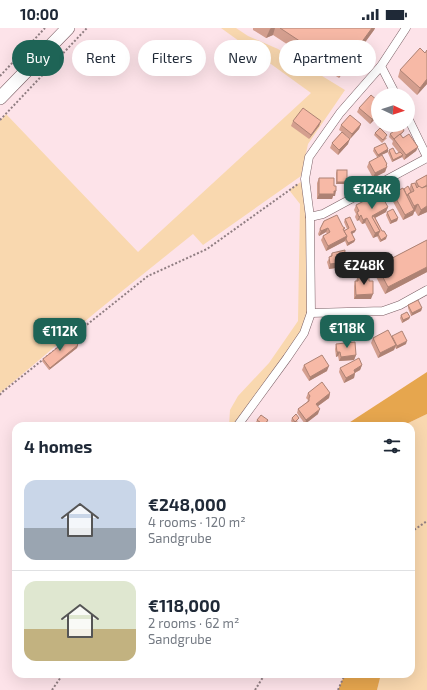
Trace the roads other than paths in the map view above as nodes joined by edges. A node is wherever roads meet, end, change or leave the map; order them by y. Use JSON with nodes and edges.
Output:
{"nodes":[{"id":1,"x":68,"y":28,"type":"edge"},
{"id":2,"x":406,"y":28,"type":"edge"},
{"id":3,"x":381,"y":66,"type":"junction"},
{"id":4,"x":392,"y":88,"type":"edge"},
{"id":5,"x":0,"y":98,"type":"edge"},
{"id":6,"x":415,"y":132,"type":"edge"},
{"id":7,"x":427,"y":157,"type":"edge"},
{"id":8,"x":310,"y":217,"type":"junction"},
{"id":9,"x":427,"y":290,"type":"edge"},
{"id":10,"x":311,"y":313,"type":"junction"},
{"id":11,"x":240,"y":422,"type":"edge"}],
"edges":[{"from":1,"to":5,"type":"main road"},
{"from":2,"to":3,"type":"street"},
{"from":3,"to":4,"type":"street"},
{"from":3,"to":8,"type":"street"},
{"from":6,"to":7,"type":"street"},
{"from":7,"to":8,"type":"street"},
{"from":8,"to":10,"type":"street"},
{"from":9,"to":10,"type":"street"},
{"from":10,"to":11,"type":"street"}]}
